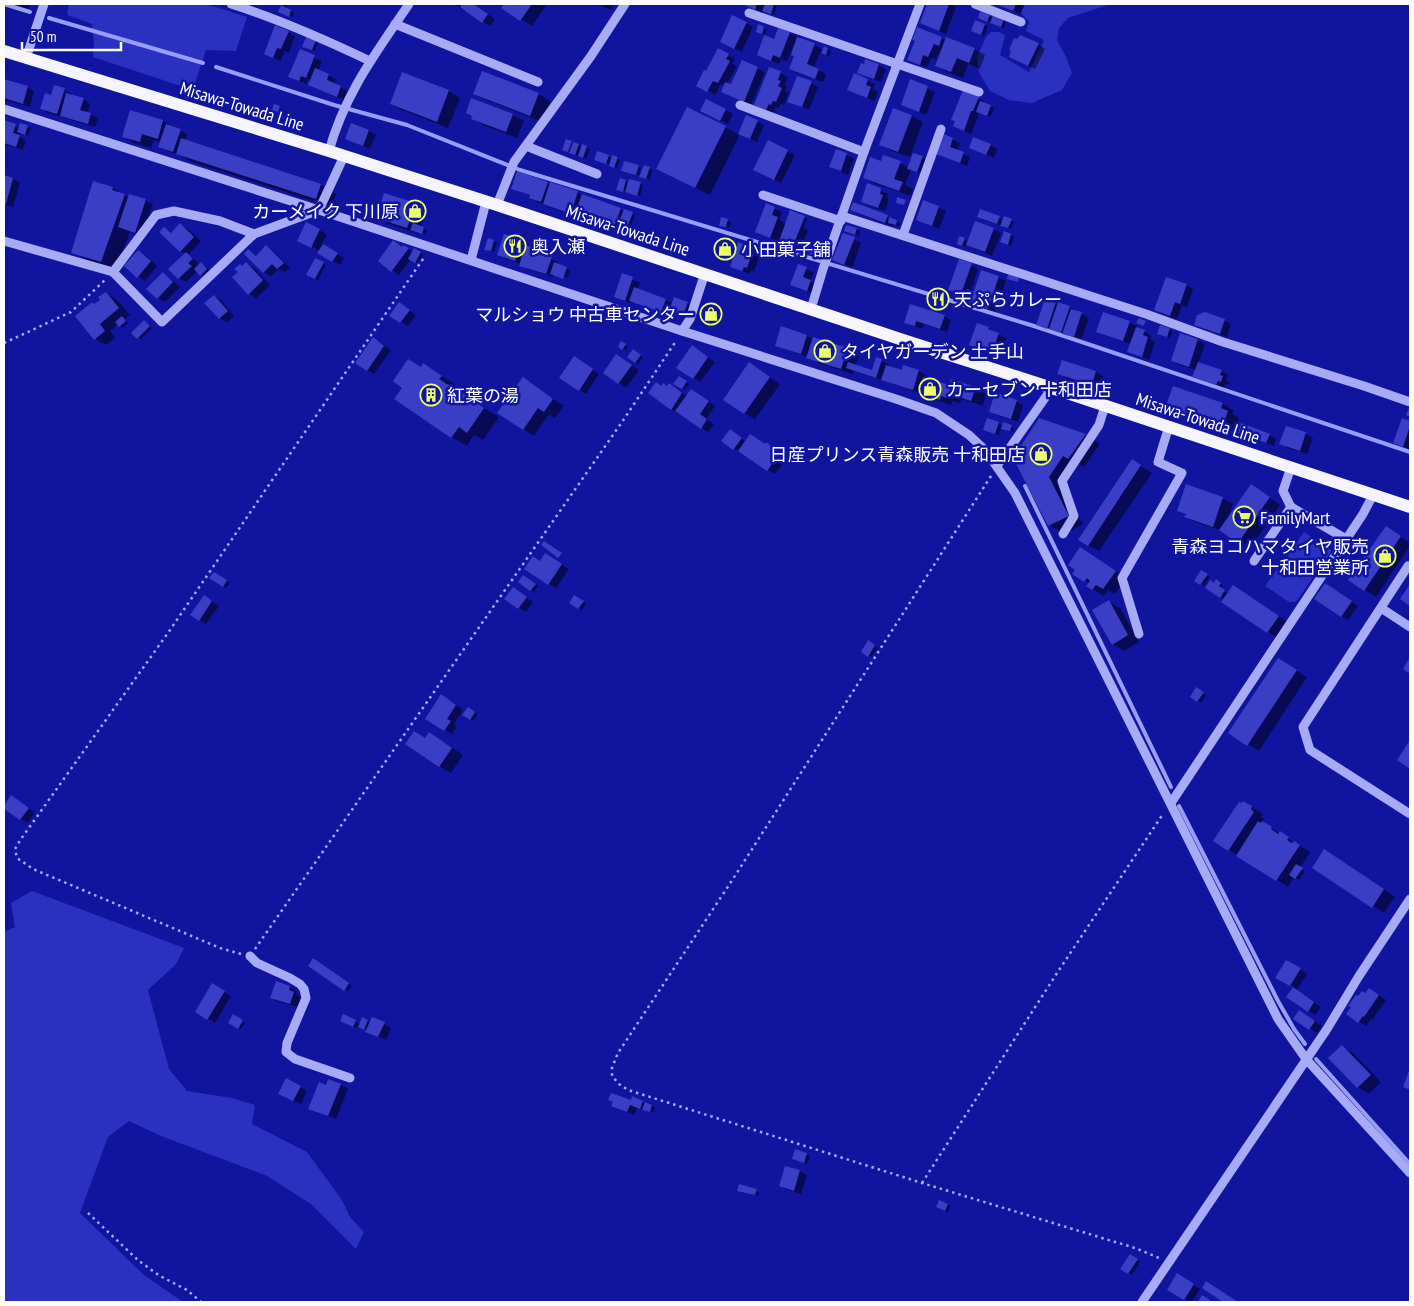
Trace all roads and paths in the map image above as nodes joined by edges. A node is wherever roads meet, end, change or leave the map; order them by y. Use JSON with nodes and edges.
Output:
{"nodes":[{"id":1,"x":44,"y":4,"type":"edge"},
{"id":2,"x":230,"y":4,"type":"edge"},
{"id":3,"x":410,"y":4,"type":"edge"},
{"id":4,"x":626,"y":4,"type":"edge"},
{"id":5,"x":920,"y":4,"type":"edge"},
{"id":6,"x":975,"y":4,"type":"edge"},
{"id":7,"x":749,"y":13,"type":"dead end"},
{"id":8,"x":1021,"y":22,"type":"dead end"},
{"id":9,"x":395,"y":24,"type":"junction"},
{"id":10,"x":4,"y":51,"type":"edge"},
{"id":11,"x":26,"y":58,"type":"junction"},
{"id":12,"x":370,"y":61,"type":"junction"},
{"id":13,"x":897,"y":64,"type":"junction"},
{"id":14,"x":538,"y":82,"type":"dead end"},
{"id":15,"x":979,"y":92,"type":"dead end"},
{"id":16,"x":740,"y":105,"type":"dead end"},
{"id":17,"x":4,"y":109,"type":"edge"},
{"id":18,"x":940,"y":129,"type":"dead end"},
{"id":19,"x":526,"y":146,"type":"junction"},
{"id":20,"x":329,"y":151,"type":"junction"},
{"id":21,"x":864,"y":152,"type":"junction"},
{"id":22,"x":344,"y":156,"type":"junction"},
{"id":23,"x":597,"y":174,"type":"dead end"},
{"id":24,"x":763,"y":195,"type":"dead end"},
{"id":25,"x":491,"y":203,"type":"junction"},
{"id":26,"x":319,"y":210,"type":"junction"},
{"id":27,"x":841,"y":218,"type":"junction"},
{"id":28,"x":254,"y":234,"type":"junction"},
{"id":29,"x":903,"y":235,"type":"junction"},
{"id":30,"x":4,"y":241,"type":"edge"},
{"id":31,"x":432,"y":247,"type":"junction"},
{"id":32,"x":471,"y":260,"type":"junction"},
{"id":33,"x":113,"y":272,"type":"junction"},
{"id":34,"x":705,"y":274,"type":"junction"},
{"id":35,"x":811,"y":309,"type":"junction"},
{"id":36,"x":682,"y":331,"type":"junction"},
{"id":37,"x":4,"y":343,"type":"edge"},
{"id":38,"x":1052,"y":388,"type":"junction"},
{"id":39,"x":1410,"y":402,"type":"edge"},
{"id":40,"x":1105,"y":406,"type":"junction"},
{"id":41,"x":1169,"y":426,"type":"junction"},
{"id":42,"x":997,"y":466,"type":"junction"},
{"id":43,"x":1291,"y":467,"type":"junction"},
{"id":44,"x":1373,"y":495,"type":"junction"},
{"id":45,"x":1291,"y":507,"type":"junction"},
{"id":46,"x":1410,"y":507,"type":"edge"},
{"id":47,"x":1063,"y":534,"type":"dead end"},
{"id":48,"x":1346,"y":539,"type":"junction"},
{"id":49,"x":1254,"y":561,"type":"dead end"},
{"id":50,"x":1410,"y":567,"type":"edge"},
{"id":51,"x":1381,"y":608,"type":"junction"},
{"id":52,"x":1410,"y":627,"type":"edge"},
{"id":53,"x":1139,"y":634,"type":"dead end"},
{"id":54,"x":1171,"y":803,"type":"junction"},
{"id":55,"x":1410,"y":814,"type":"edge"},
{"id":56,"x":1410,"y":899,"type":"edge"},
{"id":57,"x":250,"y":956,"type":"junction"},
{"id":58,"x":1306,"y":1059,"type":"junction"},
{"id":59,"x":350,"y":1078,"type":"dead end"},
{"id":60,"x":1410,"y":1173,"type":"edge"},
{"id":61,"x":922,"y":1183,"type":"junction"},
{"id":62,"x":88,"y":1213,"type":"dead end"},
{"id":63,"x":1170,"y":1262,"type":"junction"},
{"id":64,"x":201,"y":1302,"type":"edge"},
{"id":65,"x":1142,"y":1302,"type":"edge"}],
"edges":[{"from":1,"to":11,"type":"street"},
{"from":2,"to":12,"type":"street"},
{"from":3,"to":9,"type":"street"},
{"from":4,"to":19,"type":"street"},
{"from":5,"to":13,"type":"street"},
{"from":6,"to":8,"type":"street"},
{"from":7,"to":13,"type":"street"},
{"from":9,"to":12,"type":"street"},
{"from":9,"to":14,"type":"street"},
{"from":10,"to":11,"type":"main road","name":"Misawa-Towada Line"},
{"from":11,"to":20,"type":"main road","name":"Misawa-Towada Line"},
{"from":12,"to":20,"type":"street"},
{"from":13,"to":15,"type":"street"},
{"from":13,"to":21,"type":"street"},
{"from":16,"to":21,"type":"street"},
{"from":17,"to":26,"type":"street"},
{"from":18,"to":29,"type":"street"},
{"from":19,"to":23,"type":"street"},
{"from":19,"to":25,"type":"street"},
{"from":20,"to":22,"type":"main road","name":"Misawa-Towada Line"},
{"from":21,"to":27,"type":"street"},
{"from":22,"to":25,"type":"main road","name":"Misawa-Towada Line"},
{"from":22,"to":26,"type":"street"},
{"from":24,"to":27,"type":"street"},
{"from":25,"to":32,"type":"street"},
{"from":25,"to":34,"type":"main road","name":"Misawa-Towada Line"},
{"from":26,"to":28,"type":"street"},
{"from":26,"to":31,"type":"street"},
{"from":27,"to":29,"type":"street"},
{"from":27,"to":35,"type":"street"},
{"from":28,"to":33,"type":"street"},
{"from":28,"to":33,"type":"street"},
{"from":29,"to":39,"type":"street"},
{"from":30,"to":33,"type":"street"},
{"from":31,"to":32,"type":"street"},
{"from":31,"to":57,"type":"path"},
{"from":32,"to":36,"type":"street"},
{"from":33,"to":37,"type":"path"},
{"from":34,"to":35,"type":"main road","name":"Misawa-Towada Line"},
{"from":34,"to":36,"type":"street"},
{"from":35,"to":38,"type":"main road","name":"Misawa-Towada Line"},
{"from":36,"to":42,"type":"street"},
{"from":36,"to":57,"type":"path"},
{"from":38,"to":40,"type":"main road","name":"Misawa-Towada Line"},
{"from":38,"to":42,"type":"street"},
{"from":40,"to":41,"type":"main road","name":"Misawa-Towada Line"},
{"from":40,"to":47,"type":"street"},
{"from":41,"to":43,"type":"main road","name":"Misawa-Towada Line"},
{"from":41,"to":53,"type":"street"},
{"from":42,"to":54,"type":"street"},
{"from":42,"to":61,"type":"path"},
{"from":43,"to":44,"type":"main road","name":"Misawa-Towada Line"},
{"from":43,"to":45,"type":"street"},
{"from":44,"to":46,"type":"main road","name":"Misawa-Towada Line"},
{"from":44,"to":48,"type":"street"},
{"from":45,"to":48,"type":"street"},
{"from":45,"to":49,"type":"street"},
{"from":48,"to":54,"type":"street"},
{"from":50,"to":51,"type":"street"},
{"from":51,"to":52,"type":"street"},
{"from":51,"to":55,"type":"street"},
{"from":54,"to":58,"type":"street"},
{"from":54,"to":61,"type":"path"},
{"from":56,"to":58,"type":"street"},
{"from":57,"to":59,"type":"street"},
{"from":58,"to":60,"type":"street"},
{"from":58,"to":63,"type":"street"},
{"from":61,"to":63,"type":"path"},
{"from":62,"to":64,"type":"path"},
{"from":63,"to":65,"type":"street"}]}
